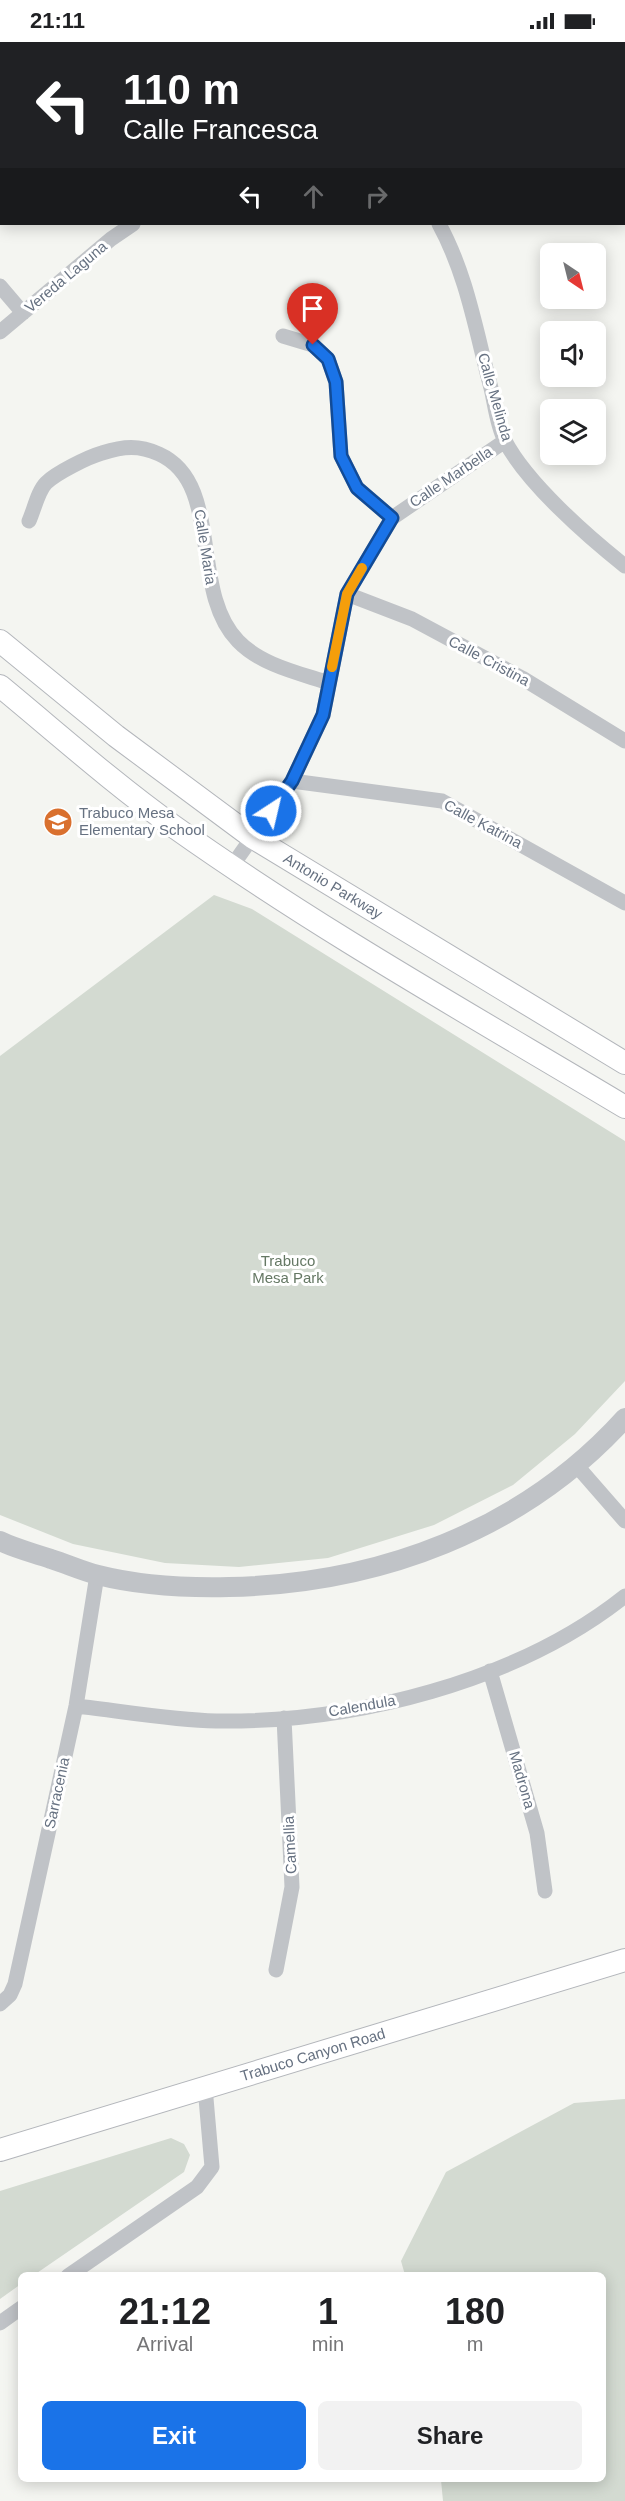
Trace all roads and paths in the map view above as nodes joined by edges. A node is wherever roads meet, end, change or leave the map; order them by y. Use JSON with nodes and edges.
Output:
{"nodes":[{"id":1,"x":130,"y":225,"type":"edge"},
{"id":2,"x":440,"y":225,"type":"edge"},
{"id":3,"x":109,"y":231,"type":"edge"},
{"id":4,"x":0,"y":286,"type":"edge"},
{"id":5,"x":23,"y":314,"type":"junction"},
{"id":6,"x":0,"y":332,"type":"edge"},
{"id":7,"x":283,"y":336,"type":"dead end"},
{"id":8,"x":505,"y":441,"type":"junction"},
{"id":9,"x":392,"y":518,"type":"junction"},
{"id":10,"x":30,"y":521,"type":"dead end"},
{"id":11,"x":625,"y":566,"type":"edge"},
{"id":12,"x":347,"y":594,"type":"junction"},
{"id":13,"x":0,"y":641,"type":"edge"},
{"id":14,"x":329,"y":683,"type":"junction"},
{"id":15,"x":0,"y":686,"type":"edge"},
{"id":16,"x":625,"y":741,"type":"edge"},
{"id":17,"x":292,"y":781,"type":"junction"},
{"id":18,"x":252,"y":837,"type":"junction"},
{"id":19,"x":232,"y":866,"type":"junction"},
{"id":20,"x":625,"y":903,"type":"edge"},
{"id":21,"x":625,"y":1063,"type":"edge"},
{"id":22,"x":625,"y":1107,"type":"edge"},
{"id":23,"x":625,"y":1418,"type":"edge"},
{"id":24,"x":577,"y":1466,"type":"junction"},
{"id":25,"x":625,"y":1521,"type":"edge"},
{"id":26,"x":0,"y":1541,"type":"edge"},
{"id":27,"x":97,"y":1575,"type":"junction"},
{"id":28,"x":625,"y":1596,"type":"edge"},
{"id":29,"x":490,"y":1671,"type":"junction"},
{"id":30,"x":76,"y":1706,"type":"junction"},
{"id":31,"x":284,"y":1718,"type":"junction"},
{"id":32,"x":545,"y":1891,"type":"dead end"},
{"id":33,"x":625,"y":1959,"type":"edge"},
{"id":34,"x":276,"y":1970,"type":"dead end"},
{"id":35,"x":0,"y":2004,"type":"edge"},
{"id":36,"x":205,"y":2086,"type":"junction"},
{"id":37,"x":0,"y":2150,"type":"edge"},
{"id":38,"x":74,"y":2272,"type":"edge"},
{"id":39,"x":18,"y":2310,"type":"edge"},
{"id":40,"x":0,"y":2322,"type":"edge"}],
"edges":[{"from":1,"to":3,"type":"street","name":"Vereda Laguna"},
{"from":2,"to":8,"type":"street","name":"Calle Melinda"},
{"from":3,"to":5,"type":"street","name":"Vereda Laguna"},
{"from":4,"to":5,"type":"street"},
{"from":5,"to":6,"type":"street","name":"Vereda Laguna"},
{"from":7,"to":9,"type":"street"},
{"from":8,"to":9,"type":"street","name":"Calle Marbella"},
{"from":8,"to":11,"type":"street","name":"Calle Melinda"},
{"from":9,"to":12,"type":"street","name":"Calle Marbella"},
{"from":10,"to":14,"type":"street","name":"Calle Maria"},
{"from":12,"to":14,"type":"street","name":"Calle Marbella"},
{"from":12,"to":16,"type":"street","name":"Calle Cristina"},
{"from":13,"to":18,"type":"main road","name":"Antonio Parkway"},
{"from":14,"to":17,"type":"street","name":"Calle Marbella"},
{"from":15,"to":19,"type":"main road"},
{"from":17,"to":18,"type":"street","name":"Calle Marbella"},
{"from":17,"to":20,"type":"street","name":"Calle Katrina"},
{"from":18,"to":19,"type":"street","name":"Calle Marbella"},
{"from":18,"to":21,"type":"main road","name":"Antonio Parkway"},
{"from":19,"to":22,"type":"main road"},
{"from":23,"to":24,"type":"street"},
{"from":24,"to":25,"type":"street"},
{"from":24,"to":27,"type":"street"},
{"from":26,"to":27,"type":"street"},
{"from":27,"to":30,"type":"street","name":"Sarracenia"},
{"from":28,"to":29,"type":"street","name":"Calendula"},
{"from":29,"to":31,"type":"street","name":"Calendula"},
{"from":29,"to":32,"type":"street","name":"Madrona"},
{"from":30,"to":31,"type":"street","name":"Calendula"},
{"from":30,"to":35,"type":"street","name":"Sarracenia"},
{"from":31,"to":34,"type":"street","name":"Camellia"},
{"from":33,"to":36,"type":"main road","name":"Trabuco Canyon Road"},
{"from":36,"to":37,"type":"main road","name":"Trabuco Canyon Road"},
{"from":36,"to":38,"type":"street"},
{"from":39,"to":40,"type":"street"}]}
